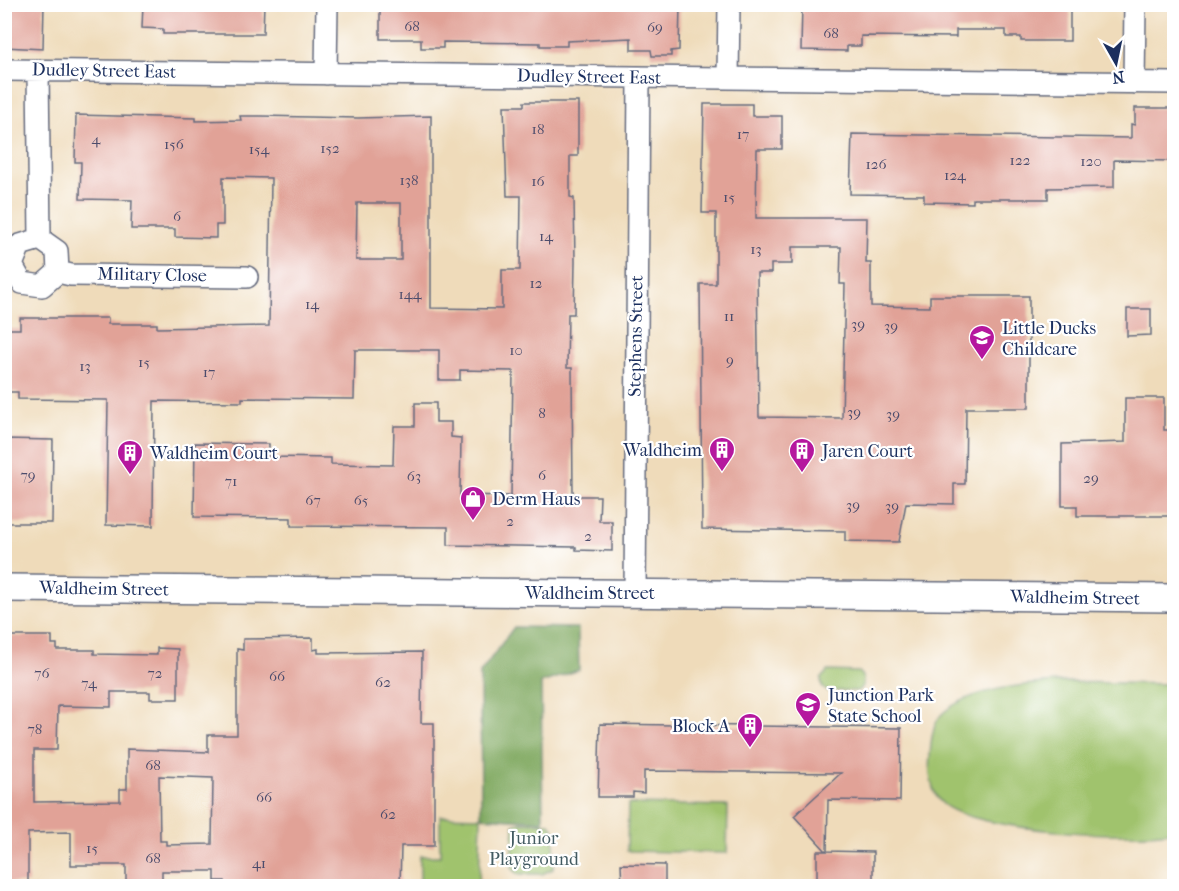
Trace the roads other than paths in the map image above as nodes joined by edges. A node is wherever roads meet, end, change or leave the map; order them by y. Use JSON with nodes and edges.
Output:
{"nodes":[{"id":1,"x":327,"y":4,"type":"edge"},
{"id":2,"x":729,"y":4,"type":"edge"},
{"id":3,"x":1135,"y":4,"type":"edge"},
{"id":4,"x":4,"y":70,"type":"edge"},
{"id":5,"x":38,"y":71,"type":"junction"},
{"id":6,"x":326,"y":74,"type":"junction"},
{"id":7,"x":639,"y":78,"type":"junction"},
{"id":8,"x":728,"y":78,"type":"junction"},
{"id":9,"x":1134,"y":83,"type":"junction"},
{"id":10,"x":1174,"y":83,"type":"edge"},
{"id":11,"x":40,"y":239,"type":"junction"},
{"id":12,"x":58,"y":272,"type":"junction"},
{"id":13,"x":247,"y":277,"type":"dead end"},
{"id":14,"x":4,"y":588,"type":"edge"},
{"id":15,"x":635,"y":594,"type":"junction"},
{"id":16,"x":1174,"y":598,"type":"edge"}],
"edges":[{"from":1,"to":6,"type":"street"},
{"from":2,"to":8,"type":"street"},
{"from":3,"to":9,"type":"street"},
{"from":4,"to":5,"type":"street","name":"Dudley Street East"},
{"from":5,"to":6,"type":"street","name":"Dudley Street East"},
{"from":5,"to":11,"type":"street"},
{"from":6,"to":7,"type":"street","name":"Dudley Street East"},
{"from":7,"to":8,"type":"street","name":"Dudley Street East"},
{"from":7,"to":15,"type":"street","name":"Stephens Street"},
{"from":8,"to":9,"type":"street","name":"Dudley Street East"},
{"from":9,"to":10,"type":"street","name":"Dudley Street East"},
{"from":11,"to":12,"type":"street"},
{"from":11,"to":12,"type":"street","name":"Military Close"},
{"from":12,"to":13,"type":"street","name":"Military Close"},
{"from":14,"to":15,"type":"street","name":"Waldheim Street"},
{"from":15,"to":16,"type":"street","name":"Waldheim Street"}]}
